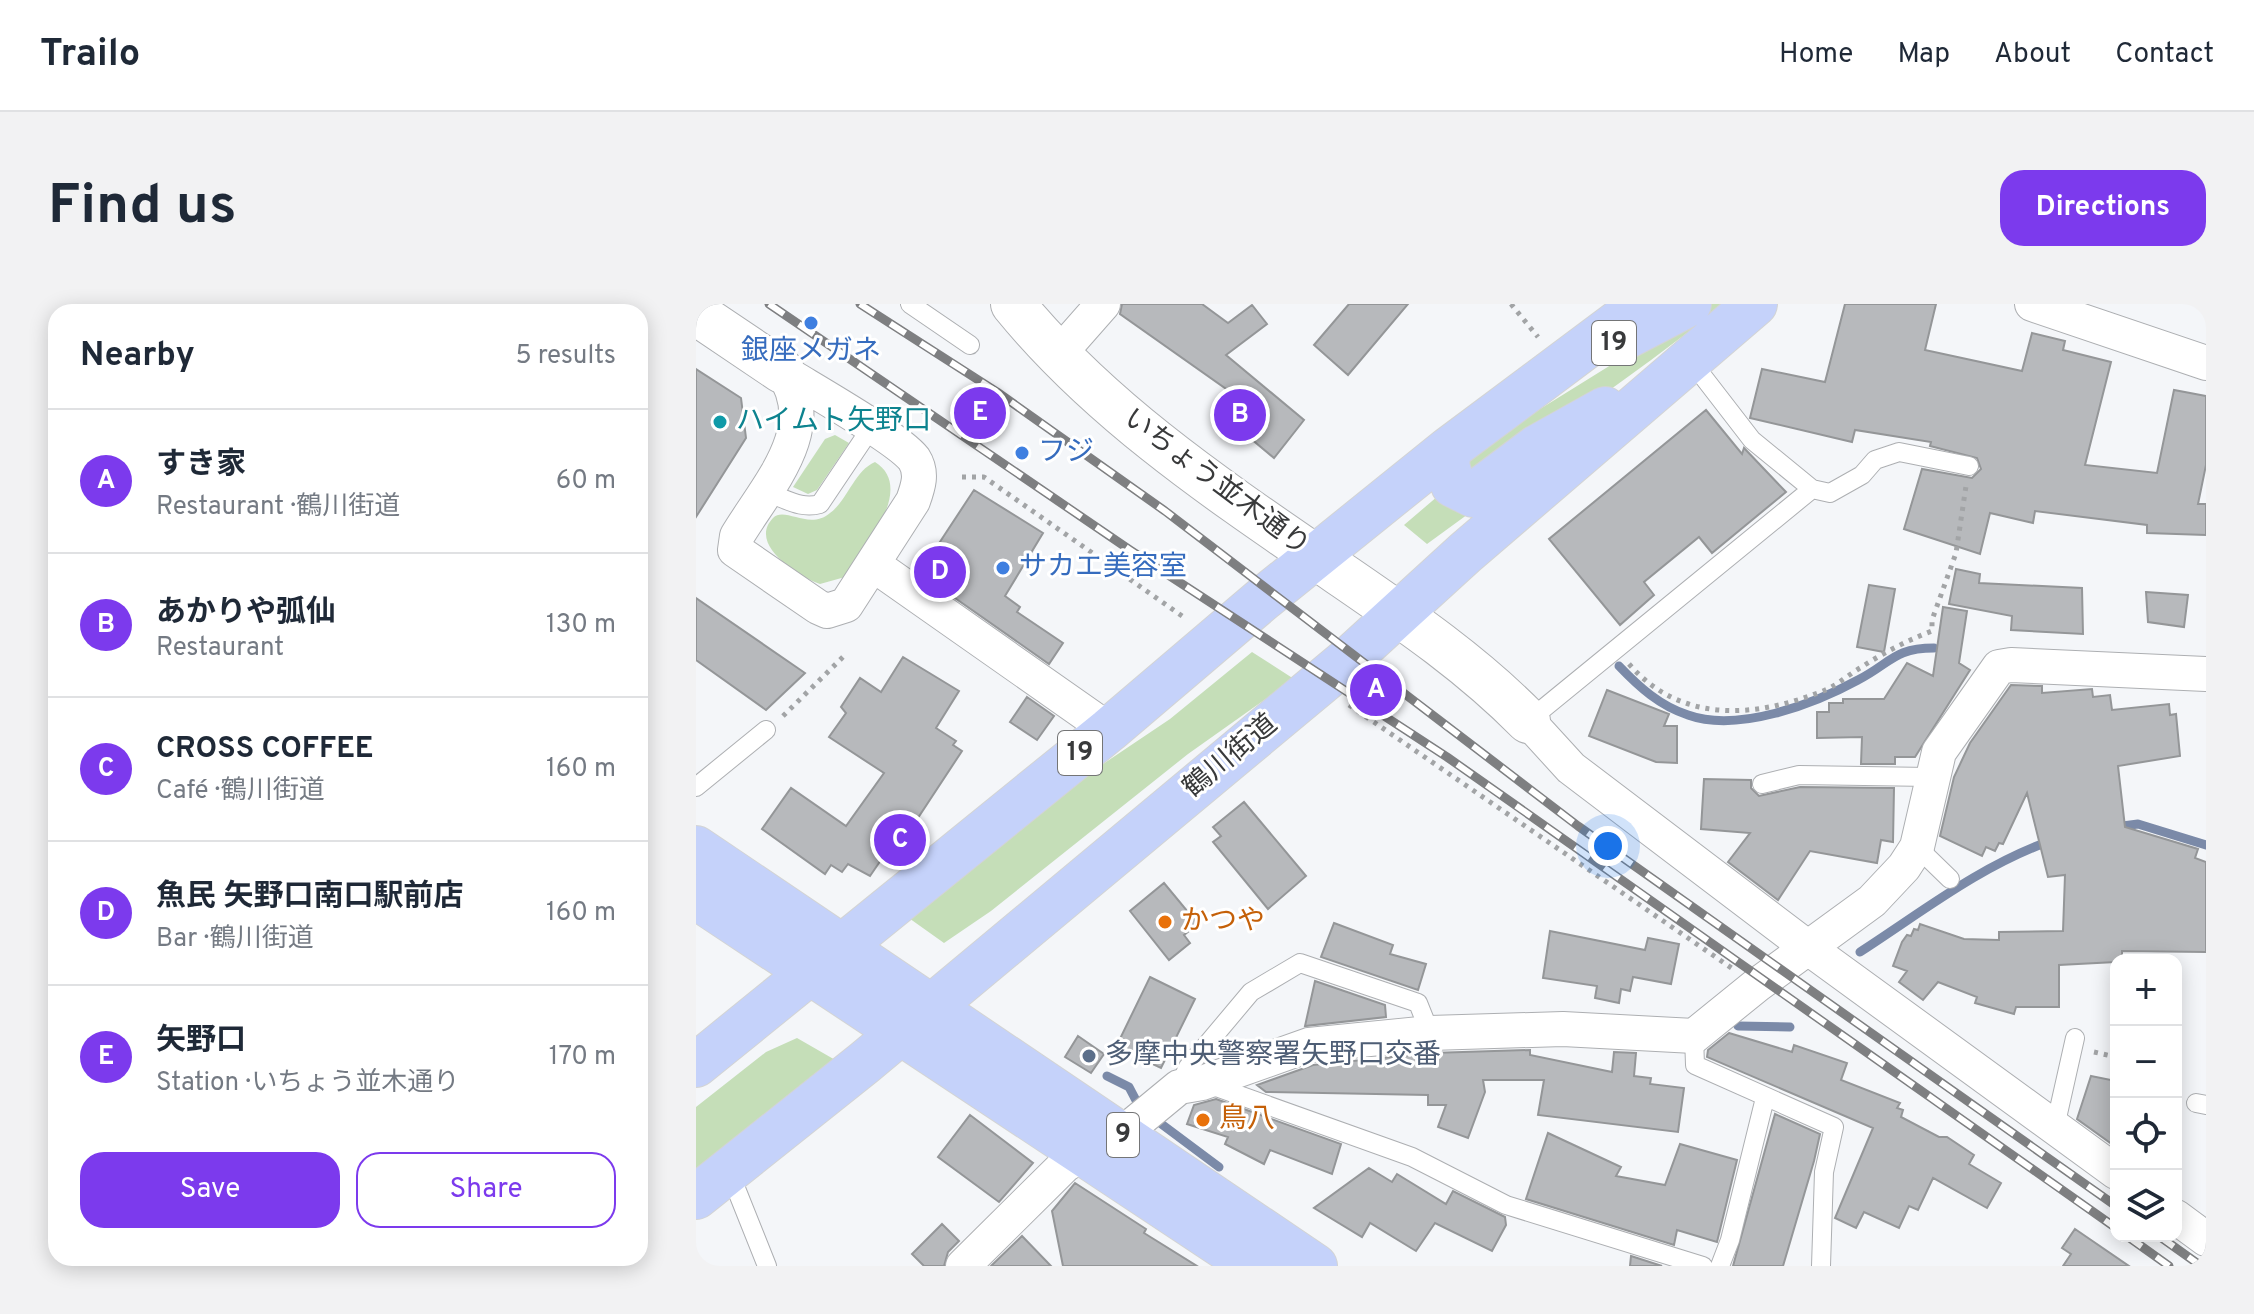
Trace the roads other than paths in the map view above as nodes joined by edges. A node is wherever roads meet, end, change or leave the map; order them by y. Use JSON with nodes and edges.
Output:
{"nodes":[{"id":1,"x":910,"y":304,"type":"edge"},
{"id":2,"x":1013,"y":304,"type":"edge"},
{"id":3,"x":1103,"y":304,"type":"edge"},
{"id":4,"x":1643,"y":304,"type":"edge"},
{"id":5,"x":1689,"y":304,"type":"edge"},
{"id":6,"x":1755,"y":304,"type":"edge"},
{"id":7,"x":2032,"y":304,"type":"edge"},
{"id":8,"x":696,"y":313,"type":"edge"},
{"id":9,"x":970,"y":345,"type":"dead end"},
{"id":10,"x":1059,"y":354,"type":"junction"},
{"id":11,"x":1691,"y":361,"type":"junction"},
{"id":12,"x":2206,"y":363,"type":"edge"},
{"id":13,"x":782,"y":371,"type":"junction"},
{"id":14,"x":1540,"y":381,"type":"junction"},
{"id":15,"x":865,"y":424,"type":"junction"},
{"id":16,"x":795,"y":441,"type":"junction"},
{"id":17,"x":1449,"y":449,"type":"junction"},
{"id":18,"x":1969,"y":466,"type":"road end"},
{"id":19,"x":1812,"y":489,"type":"junction"},
{"id":20,"x":764,"y":492,"type":"junction"},
{"id":21,"x":1316,"y":557,"type":"junction"},
{"id":22,"x":874,"y":565,"type":"junction"},
{"id":23,"x":1398,"y":614,"type":"junction"},
{"id":24,"x":2206,"y":674,"type":"edge"},
{"id":25,"x":1528,"y":721,"type":"junction"},
{"id":26,"x":766,"y":730,"type":"road end"},
{"id":27,"x":1109,"y":730,"type":"junction"},
{"id":28,"x":1930,"y":777,"type":"junction"},
{"id":29,"x":1762,"y":784,"type":"dead end"},
{"id":30,"x":696,"y":787,"type":"edge"},
{"id":31,"x":1917,"y":847,"type":"junction"},
{"id":32,"x":696,"y":848,"type":"edge"},
{"id":33,"x":1950,"y":879,"type":"dead end"},
{"id":34,"x":696,"y":897,"type":"edge"},
{"id":35,"x":841,"y":944,"type":"junction"},
{"id":36,"x":1807,"y":947,"type":"junction"},
{"id":37,"x":807,"y":972,"type":"junction"},
{"id":38,"x":916,"y":1019,"type":"junction"},
{"id":39,"x":1430,"y":1033,"type":"junction"},
{"id":40,"x":1694,"y":1036,"type":"junction"},
{"id":41,"x":2075,"y":1038,"type":"dead end"},
{"id":42,"x":696,"y":1065,"type":"edge"},
{"id":43,"x":1765,"y":1098,"type":"junction"},
{"id":44,"x":1160,"y":1105,"type":"junction"},
{"id":45,"x":2055,"y":1127,"type":"junction"},
{"id":46,"x":1083,"y":1154,"type":"junction"},
{"id":47,"x":2113,"y":1170,"type":"edge"},
{"id":48,"x":712,"y":1184,"type":"edge"},
{"id":49,"x":2182,"y":1221,"type":"edge"},
{"id":50,"x":2206,"y":1239,"type":"edge"},
{"id":51,"x":1230,"y":1259,"type":"edge"},
{"id":52,"x":767,"y":1266,"type":"edge"},
{"id":53,"x":963,"y":1266,"type":"edge"},
{"id":54,"x":1315,"y":1266,"type":"edge"},
{"id":55,"x":1703,"y":1266,"type":"edge"},
{"id":56,"x":1720,"y":1266,"type":"edge"},
{"id":57,"x":1821,"y":1266,"type":"edge"}],
"edges":[{"from":1,"to":9,"type":"lane"},
{"from":2,"to":10,"type":"street","name":"いちょう並木通り"},
{"from":3,"to":10,"type":"street"},
{"from":4,"to":14,"type":"main road","number":"19"},
{"from":5,"to":14,"type":"main road","number":"19"},
{"from":6,"to":11,"type":"main road","name":"鶴川街道","number":"19"},
{"from":7,"to":12,"type":"street"},
{"from":8,"to":13,"type":"street"},
{"from":10,"to":21,"type":"street","name":"いちょう並木通り"},
{"from":11,"to":17,"type":"main road","number":"19"},
{"from":11,"to":19,"type":"lane"},
{"from":11,"to":23,"type":"main road","name":"鶴川街道","number":"19"},
{"from":13,"to":15,"type":"street"},
{"from":13,"to":16,"type":"street"},
{"from":14,"to":17,"type":"main road","number":"19"},
{"from":15,"to":16,"type":"street"},
{"from":15,"to":20,"type":"lane"},
{"from":15,"to":22,"type":"street"},
{"from":16,"to":20,"type":"street"},
{"from":17,"to":21,"type":"main road","number":"19"},
{"from":18,"to":19,"type":"lane"},
{"from":19,"to":25,"type":"lane"},
{"from":20,"to":22,"type":"street"},
{"from":21,"to":23,"type":"street","name":"いちょう並木通り"},
{"from":21,"to":27,"type":"main road","number":"19"},
{"from":22,"to":27,"type":"street"},
{"from":23,"to":25,"type":"street","name":"いちょう並木通り"},
{"from":23,"to":38,"type":"main road","name":"鶴川街道","number":"19"},
{"from":24,"to":28,"type":"street"},
{"from":25,"to":36,"type":"street"},
{"from":26,"to":30,"type":"lane"},
{"from":27,"to":35,"type":"main road","number":"19"},
{"from":28,"to":29,"type":"lane"},
{"from":28,"to":31,"type":"street"},
{"from":31,"to":33,"type":"lane"},
{"from":31,"to":36,"type":"street"},
{"from":32,"to":35,"type":"main road","number":"9"},
{"from":34,"to":37,"type":"main road","number":"9"},
{"from":35,"to":37,"type":"main road","number":"19"},
{"from":35,"to":38,"type":"main road","number":"9"},
{"from":36,"to":40,"type":"street"},
{"from":36,"to":45,"type":"street"},
{"from":37,"to":38,"type":"main road","number":"9"},
{"from":37,"to":42,"type":"main road","number":"19"},
{"from":38,"to":44,"type":"main road","number":"9"},
{"from":38,"to":46,"type":"main road","number":"9"},
{"from":38,"to":48,"type":"main road","name":"鶴川街道","number":"19"},
{"from":39,"to":40,"type":"street"},
{"from":39,"to":44,"type":"street"},
{"from":39,"to":44,"type":"lane"},
{"from":40,"to":43,"type":"lane"},
{"from":41,"to":45,"type":"lane"},
{"from":43,"to":56,"type":"lane"},
{"from":43,"to":57,"type":"lane"},
{"from":44,"to":54,"type":"main road","number":"9"},
{"from":44,"to":55,"type":"lane"},
{"from":45,"to":47,"type":"street"},
{"from":46,"to":51,"type":"main road","number":"9"},
{"from":46,"to":53,"type":"street"},
{"from":48,"to":52,"type":"lane"},
{"from":49,"to":50,"type":"street"}]}
